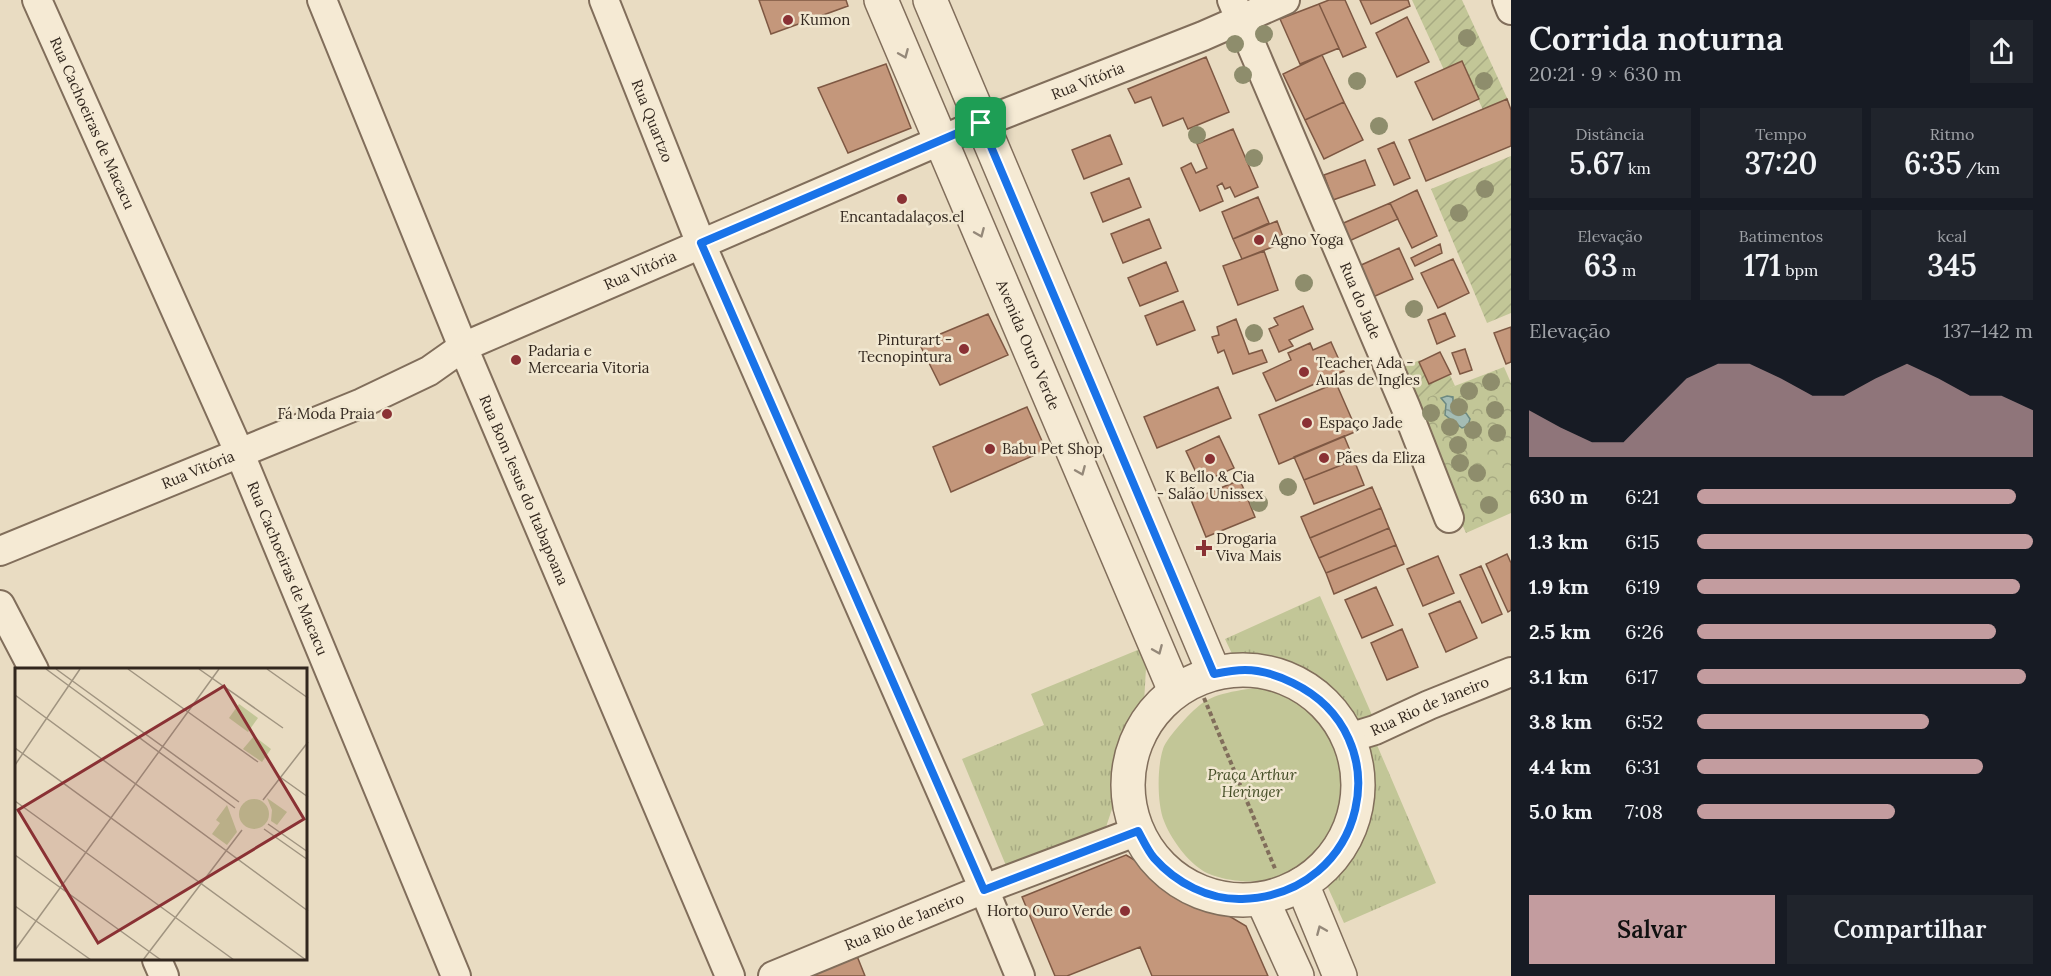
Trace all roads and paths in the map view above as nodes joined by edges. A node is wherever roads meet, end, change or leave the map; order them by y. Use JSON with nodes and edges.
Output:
{"nodes":[{"id":1,"x":37,"y":0,"type":"edge"},
{"id":2,"x":322,"y":0,"type":"edge"},
{"id":3,"x":604,"y":0,"type":"edge"},
{"id":4,"x":881,"y":0,"type":"edge"},
{"id":5,"x":930,"y":0,"type":"edge"},
{"id":6,"x":1285,"y":0,"type":"edge"},
{"id":7,"x":1507,"y":0,"type":"edge"},
{"id":8,"x":1236,"y":10,"type":"edge"},
{"id":9,"x":1511,"y":10,"type":"edge"},
{"id":10,"x":981,"y":123,"type":"junction"},
{"id":11,"x":941,"y":141,"type":"junction"},
{"id":12,"x":701,"y":243,"type":"junction"},
{"id":13,"x":463,"y":347,"type":"junction"},
{"id":14,"x":240,"y":454,"type":"junction"},
{"id":15,"x":1449,"y":518,"type":"dead end"},
{"id":16,"x":0,"y":551,"type":"edge"},
{"id":17,"x":0,"y":604,"type":"edge"},
{"id":18,"x":33,"y":668,"type":"edge"},
{"id":19,"x":1511,"y":672,"type":"edge"},
{"id":20,"x":1214,"y":674,"type":"junction"},
{"id":21,"x":1175,"y":691,"type":"junction"},
{"id":22,"x":1349,"y":738,"type":"junction"},
{"id":23,"x":1138,"y":831,"type":"junction"},
{"id":24,"x":1302,"y":884,"type":"junction"},
{"id":25,"x":984,"y":890,"type":"junction"},
{"id":26,"x":1262,"y":898,"type":"junction"},
{"id":27,"x":157,"y":961,"type":"edge"},
{"id":28,"x":164,"y":976,"type":"edge"},
{"id":29,"x":456,"y":976,"type":"edge"},
{"id":30,"x":730,"y":976,"type":"edge"},
{"id":31,"x":773,"y":976,"type":"edge"},
{"id":32,"x":1020,"y":976,"type":"edge"},
{"id":33,"x":1297,"y":976,"type":"edge"},
{"id":34,"x":1340,"y":976,"type":"edge"}],
"edges":[{"from":1,"to":14,"type":"street","name":"Rua Cachoeiras de Macacu"},
{"from":2,"to":13,"type":"street","name":"Rua Bom Jesus do Itabapoana"},
{"from":3,"to":12,"type":"street","name":"Rua Quartzo"},
{"from":4,"to":11,"type":"street","name":"Avenida Ouro Verde","one_way":true},
{"from":5,"to":10,"type":"street"},
{"from":6,"to":8,"type":"street","name":"Rua Vitória"},
{"from":7,"to":9,"type":"street"},
{"from":8,"to":10,"type":"street","name":"Rua Vitória"},
{"from":8,"to":15,"type":"street","name":"Rua do Jade"},
{"from":10,"to":11,"type":"street","name":"Rua Vitória"},
{"from":10,"to":20,"type":"street"},
{"from":11,"to":12,"type":"street","name":"Rua Vitória"},
{"from":11,"to":21,"type":"street","name":"Avenida Ouro Verde","one_way":true},
{"from":12,"to":13,"type":"street","name":"Rua Vitória"},
{"from":12,"to":25,"type":"street","name":"Rua Quartzo"},
{"from":13,"to":14,"type":"street","name":"Rua Vitória"},
{"from":13,"to":30,"type":"street","name":"Rua Bom Jesus do Itabapoana"},
{"from":14,"to":16,"type":"street","name":"Rua Vitória"},
{"from":14,"to":29,"type":"street","name":"Rua Cachoeiras de Macacu"},
{"from":17,"to":18,"type":"street"},
{"from":19,"to":22,"type":"street","name":"Rua Rio de Janeiro"},
{"from":20,"to":21,"type":"street"},
{"from":20,"to":22,"type":"street"},
{"from":21,"to":23,"type":"street"},
{"from":22,"to":24,"type":"street"},
{"from":23,"to":25,"type":"street","name":"Rua Rio de Janeiro"},
{"from":23,"to":26,"type":"street"},
{"from":24,"to":26,"type":"street"},
{"from":34,"to":24,"type":"street","one_way":true},
{"from":25,"to":31,"type":"street","name":"Rua Rio de Janeiro"},
{"from":25,"to":32,"type":"street","name":"Rua Quartzo"},
{"from":26,"to":33,"type":"street"},
{"from":27,"to":28,"type":"street"}]}
